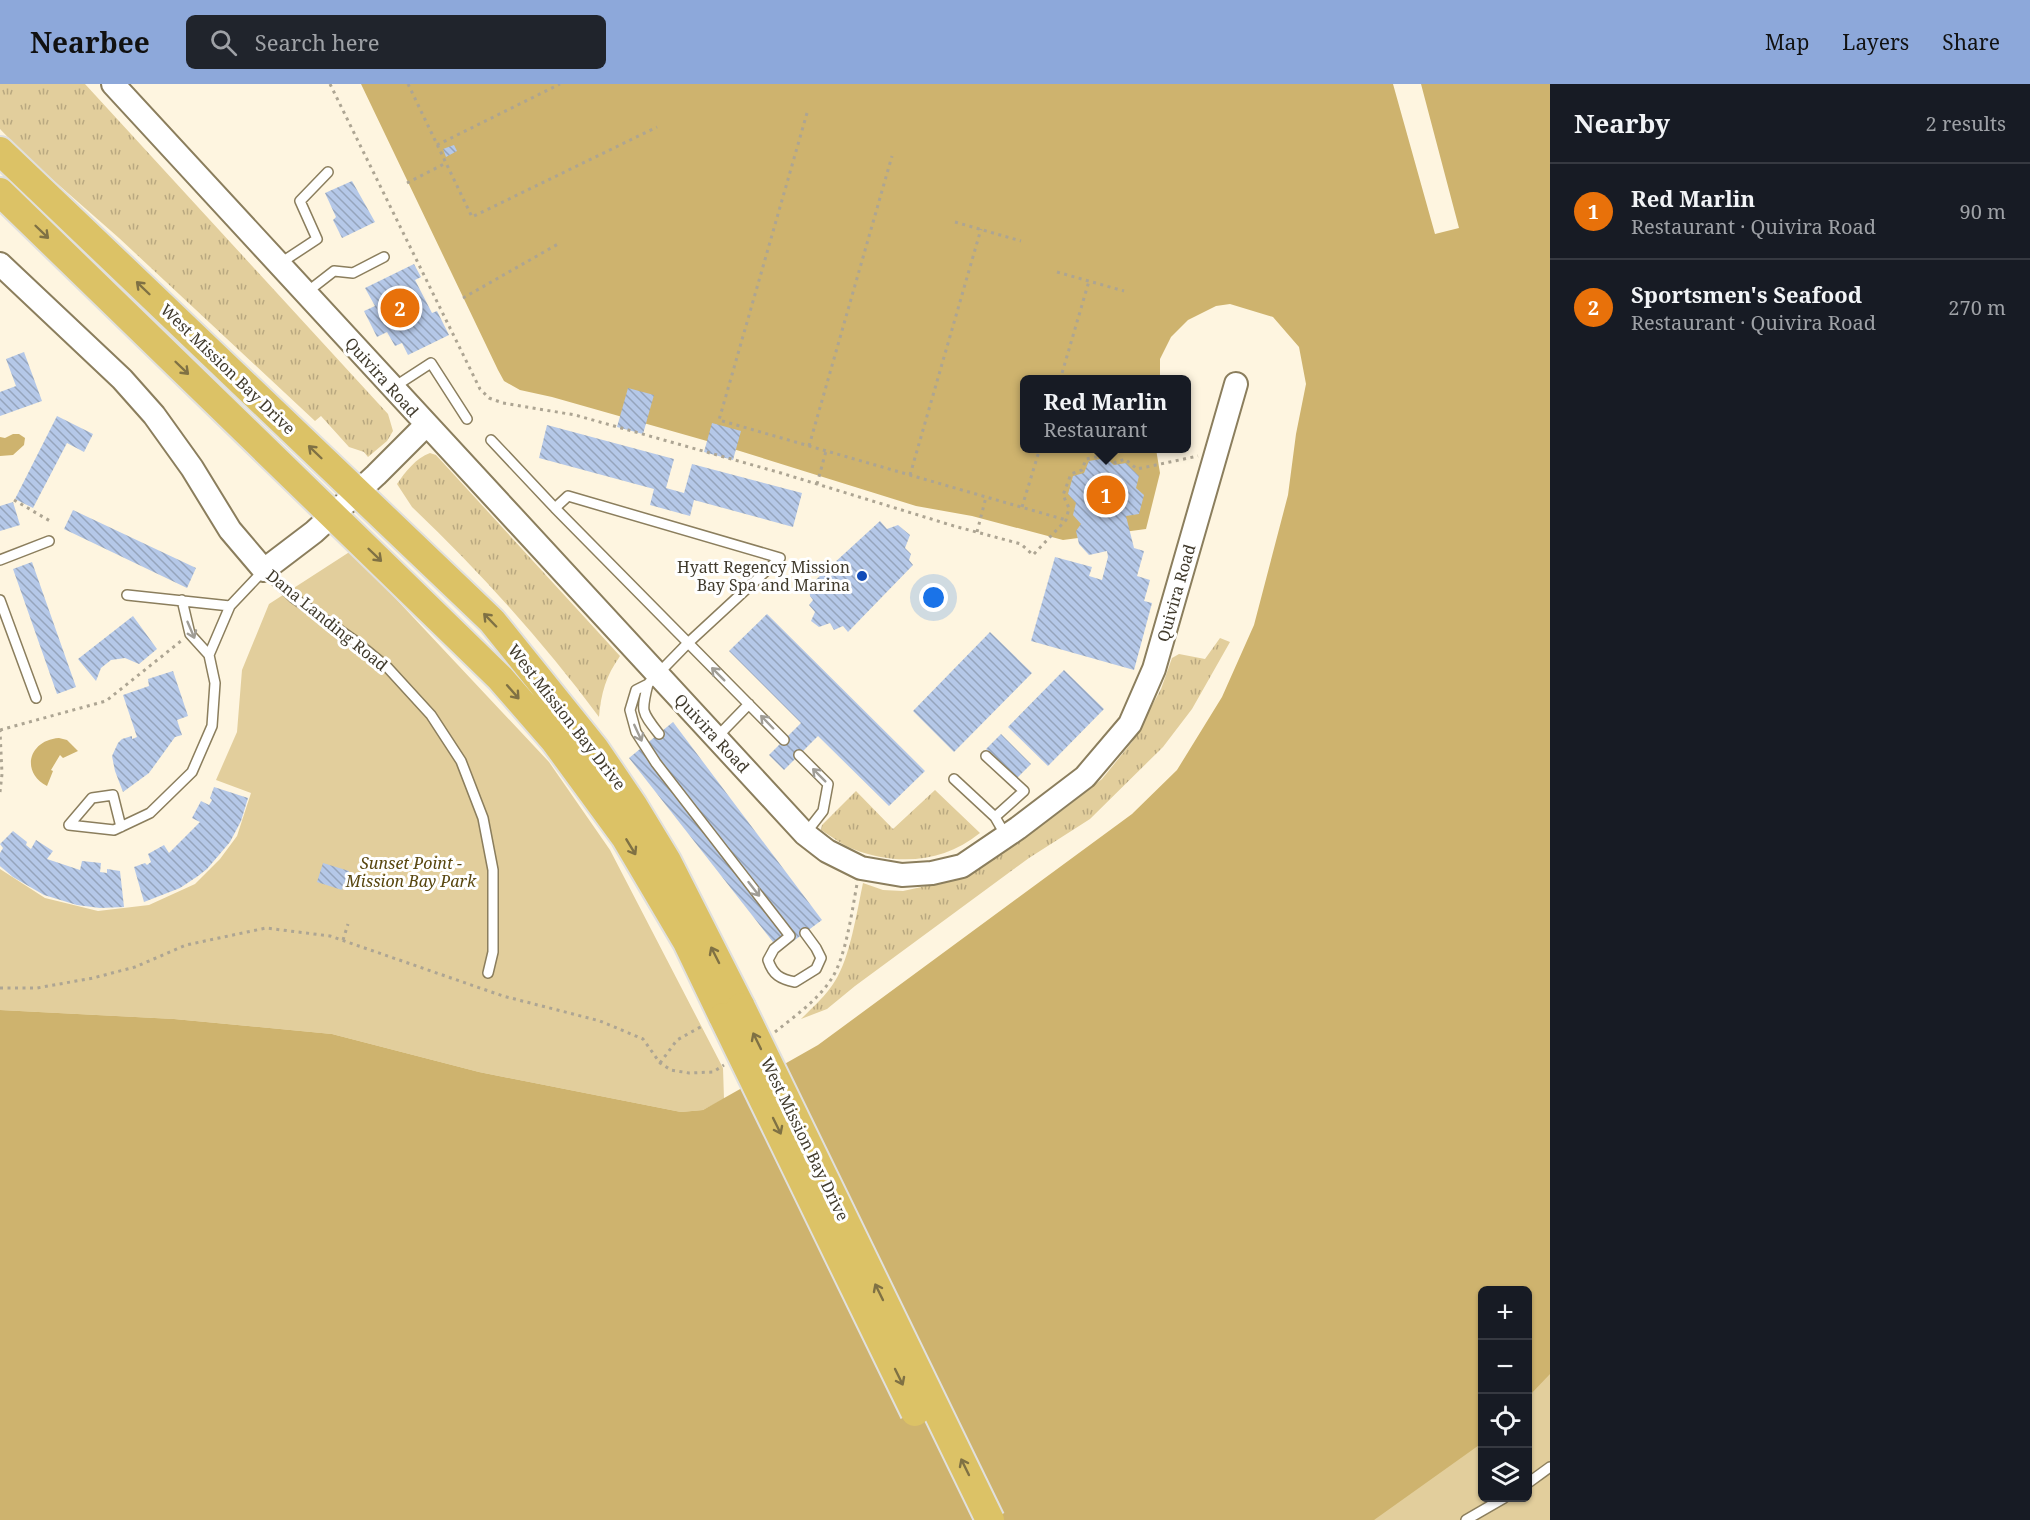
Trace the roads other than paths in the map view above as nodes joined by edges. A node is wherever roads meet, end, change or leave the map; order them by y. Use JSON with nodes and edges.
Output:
{"nodes":[{"id":1,"x":113,"y":84,"type":"edge"},
{"id":2,"x":0,"y":151,"type":"edge"},
{"id":3,"x":328,"y":172,"type":"dead end"},
{"id":4,"x":0,"y":192,"type":"edge"},
{"id":5,"x":384,"y":257,"type":"dead end"},
{"id":6,"x":0,"y":264,"type":"edge"},
{"id":7,"x":278,"y":264,"type":"junction"},
{"id":8,"x":305,"y":293,"type":"junction"},
{"id":9,"x":1236,"y":384,"type":"dead end"},
{"id":10,"x":392,"y":388,"type":"junction"},
{"id":11,"x":467,"y":419,"type":"dead end"},
{"id":12,"x":426,"y":425,"type":"junction"},
{"id":13,"x":491,"y":440,"type":"dead end"},
{"id":14,"x":357,"y":492,"type":"junction"},
{"id":15,"x":555,"y":508,"type":"junction"},
{"id":16,"x":332,"y":515,"type":"junction"},
{"id":17,"x":50,"y":541,"type":"dead end"},
{"id":18,"x":0,"y":560,"type":"edge"},
{"id":19,"x":264,"y":570,"type":"junction"},
{"id":20,"x":127,"y":595,"type":"dead end"},
{"id":21,"x":0,"y":600,"type":"edge"},
{"id":22,"x":182,"y":600,"type":"junction"},
{"id":23,"x":230,"y":606,"type":"junction"},
{"id":24,"x":688,"y":643,"type":"junction"},
{"id":25,"x":209,"y":655,"type":"junction"},
{"id":26,"x":653,"y":679,"type":"junction"},
{"id":27,"x":36,"y":698,"type":"dead end"},
{"id":28,"x":749,"y":704,"type":"junction"},
{"id":29,"x":659,"y":734,"type":"dead end"},
{"id":30,"x":716,"y":738,"type":"junction"},
{"id":31,"x":784,"y":740,"type":"dead end"},
{"id":32,"x":799,"y":755,"type":"dead end"},
{"id":33,"x":986,"y":756,"type":"dead end"},
{"id":34,"x":954,"y":779,"type":"dead end"},
{"id":35,"x":121,"y":827,"type":"junction"},
{"id":36,"x":1000,"y":827,"type":"junction"},
{"id":37,"x":805,"y":834,"type":"junction"},
{"id":38,"x":805,"y":933,"type":"dead end"},
{"id":39,"x":488,"y":973,"type":"dead end"},
{"id":40,"x":725,"y":1015,"type":"junction"},
{"id":41,"x":1550,"y":1467,"type":"edge"},
{"id":42,"x":1532,"y":1480,"type":"edge"},
{"id":43,"x":1496,"y":1502,"type":"edge"},
{"id":44,"x":968,"y":1520,"type":"edge"},
{"id":45,"x":990,"y":1520,"type":"edge"},
{"id":46,"x":1466,"y":1520,"type":"edge"}],
"edges":[{"from":1,"to":7,"type":"street","name":"Quivira Road"},
{"from":14,"to":2,"type":"main road","name":"West Mission Bay Drive","one_way":true},
{"from":3,"to":7,"type":"lane"},
{"from":4,"to":16,"type":"main road","name":"West Mission Bay Drive","one_way":true},
{"from":5,"to":8,"type":"lane"},
{"from":6,"to":19,"type":"street","name":"Dana Landing Road"},
{"from":7,"to":8,"type":"street","name":"Quivira Road"},
{"from":8,"to":10,"type":"street","name":"Quivira Road"},
{"from":9,"to":36,"type":"street","name":"Quivira Road"},
{"from":10,"to":11,"type":"lane"},
{"from":10,"to":12,"type":"street","name":"Quivira Road"},
{"from":12,"to":14,"type":"street"},
{"from":12,"to":26,"type":"street","name":"Quivira Road"},
{"from":13,"to":15,"type":"lane"},
{"from":14,"to":16,"type":"street"},
{"from":40,"to":14,"type":"main road","name":"West Mission Bay Drive","one_way":true},
{"from":15,"to":24,"type":"lane"},
{"from":15,"to":24,"type":"lane"},
{"from":16,"to":19,"type":"street"},
{"from":16,"to":40,"type":"main road","name":"West Mission Bay Drive","one_way":true},
{"from":17,"to":18,"type":"lane"},
{"from":19,"to":23,"type":"lane"},
{"from":19,"to":39,"type":"lane","name":"Dana Landing Road"},
{"from":20,"to":22,"type":"lane"},
{"from":21,"to":27,"type":"lane"},
{"from":22,"to":23,"type":"lane"},
{"from":22,"to":25,"type":"lane","one_way":true},
{"from":23,"to":25,"type":"lane"},
{"from":24,"to":26,"type":"lane"},
{"from":28,"to":24,"type":"lane","one_way":true},
{"from":25,"to":35,"type":"lane"},
{"from":26,"to":29,"type":"lane"},
{"from":26,"to":30,"type":"street","name":"Quivira Road"},
{"from":26,"to":38,"type":"lane","one_way":true},
{"from":28,"to":30,"type":"lane"},
{"from":31,"to":28,"type":"lane","one_way":true},
{"from":30,"to":37,"type":"street","name":"Quivira Road"},
{"from":37,"to":32,"type":"lane","one_way":true},
{"from":33,"to":36,"type":"lane"},
{"from":34,"to":36,"type":"lane"},
{"from":35,"to":35,"type":"lane"},
{"from":36,"to":37,"type":"street","name":"Quivira Road"},
{"from":40,"to":44,"type":"main road","name":"West Mission Bay Drive","one_way":true,"bridge":true},
{"from":45,"to":40,"type":"main road","name":"West Mission Bay Drive","one_way":true,"bridge":true},
{"from":41,"to":42,"type":"lane"},
{"from":43,"to":46,"type":"lane"}]}
